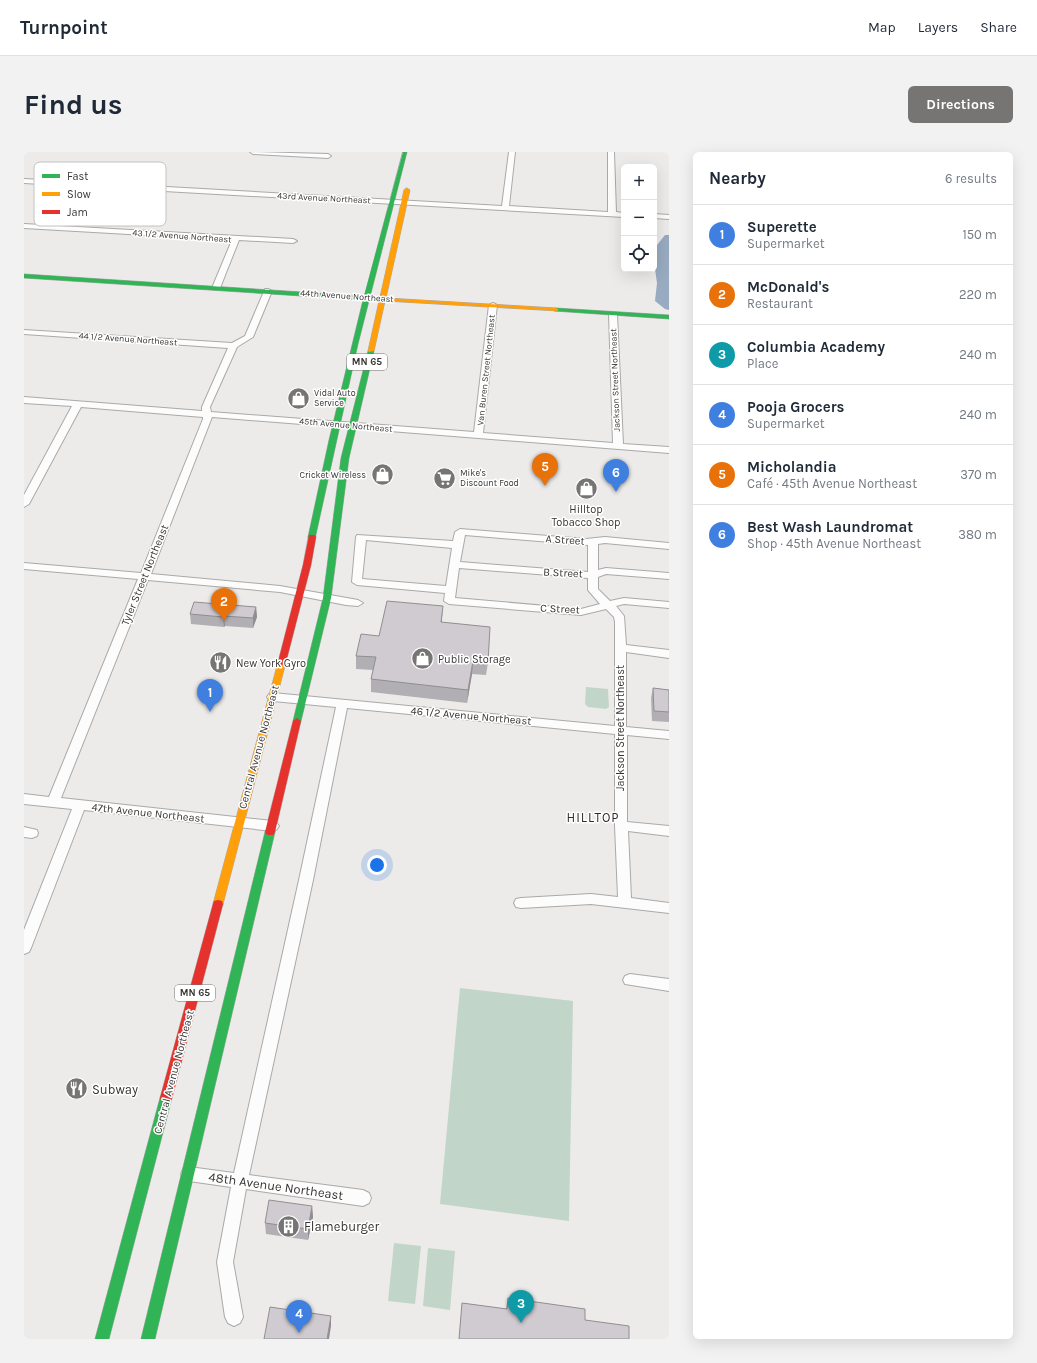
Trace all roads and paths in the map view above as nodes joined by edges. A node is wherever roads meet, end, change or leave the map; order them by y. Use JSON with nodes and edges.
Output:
{"nodes":[{"id":1,"x":253,"y":152,"type":"edge"},
{"id":2,"x":405,"y":152,"type":"edge"},
{"id":3,"x":512,"y":152,"type":"edge"},
{"id":4,"x":611,"y":152,"type":"edge"},
{"id":5,"x":328,"y":156,"type":"dead end"},
{"id":6,"x":24,"y":181,"type":"edge"},
{"id":7,"x":409,"y":181,"type":"dead end"},
{"id":8,"x":34,"y":182,"type":"edge"},
{"id":9,"x":166,"y":189,"type":"edge"},
{"id":10,"x":392,"y":201,"type":"junction"},
{"id":11,"x":405,"y":202,"type":"junction"},
{"id":12,"x":505,"y":208,"type":"junction"},
{"id":13,"x":612,"y":214,"type":"junction"},
{"id":14,"x":621,"y":215,"type":"edge"},
{"id":15,"x":657,"y":216,"type":"edge"},
{"id":16,"x":669,"y":217,"type":"edge"},
{"id":17,"x":24,"y":226,"type":"edge"},
{"id":18,"x":236,"y":239,"type":"junction"},
{"id":19,"x":293,"y":241,"type":"dead end"},
{"id":20,"x":24,"y":276,"type":"edge"},
{"id":21,"x":216,"y":288,"type":"junction"},
{"id":22,"x":268,"y":291,"type":"junction"},
{"id":23,"x":366,"y":297,"type":"junction"},
{"id":24,"x":383,"y":298,"type":"junction"},
{"id":25,"x":493,"y":305,"type":"junction"},
{"id":26,"x":613,"y":314,"type":"junction"},
{"id":27,"x":669,"y":317,"type":"edge"},
{"id":28,"x":24,"y":332,"type":"edge"},
{"id":29,"x":233,"y":346,"type":"junction"},
{"id":30,"x":24,"y":400,"type":"edge"},
{"id":31,"x":78,"y":404,"type":"junction"},
{"id":32,"x":207,"y":414,"type":"junction"},
{"id":33,"x":336,"y":425,"type":"junction"},
{"id":34,"x":352,"y":426,"type":"junction"},
{"id":35,"x":478,"y":435,"type":"junction"},
{"id":36,"x":618,"y":446,"type":"junction"},
{"id":37,"x":669,"y":450,"type":"edge"},
{"id":38,"x":24,"y":504,"type":"edge"},
{"id":39,"x":593,"y":542,"type":"junction"},
{"id":40,"x":459,"y":545,"type":"junction"},
{"id":41,"x":669,"y":546,"type":"edge"},
{"id":42,"x":456,"y":565,"type":"junction"},
{"id":43,"x":24,"y":566,"type":"edge"},
{"id":44,"x":592,"y":574,"type":"junction"},
{"id":45,"x":669,"y":576,"type":"edge"},
{"id":46,"x":145,"y":577,"type":"junction"},
{"id":47,"x":450,"y":590,"type":"junction"},
{"id":48,"x":300,"y":593,"type":"junction"},
{"id":49,"x":327,"y":598,"type":"junction"},
{"id":50,"x":358,"y":603,"type":"dead end"},
{"id":51,"x":608,"y":605,"type":"junction"},
{"id":52,"x":669,"y":605,"type":"edge"},
{"id":53,"x":620,"y":648,"type":"junction"},
{"id":54,"x":669,"y":654,"type":"edge"},
{"id":55,"x":273,"y":697,"type":"junction"},
{"id":56,"x":303,"y":700,"type":"junction"},
{"id":57,"x":342,"y":704,"type":"junction"},
{"id":58,"x":621,"y":731,"type":"junction"},
{"id":59,"x":669,"y":735,"type":"edge"},
{"id":60,"x":24,"y":799,"type":"edge"},
{"id":61,"x":53,"y":803,"type":"junction"},
{"id":62,"x":79,"y":806,"type":"junction"},
{"id":63,"x":239,"y":822,"type":"junction"},
{"id":64,"x":273,"y":826,"type":"junction"},
{"id":65,"x":621,"y":826,"type":"junction"},
{"id":66,"x":669,"y":831,"type":"edge"},
{"id":67,"x":521,"y":903,"type":"dead end"},
{"id":68,"x":625,"y":903,"type":"junction"},
{"id":69,"x":669,"y":908,"type":"edge"},
{"id":70,"x":24,"y":948,"type":"edge"},
{"id":71,"x":630,"y":980,"type":"dead end"},
{"id":72,"x":669,"y":985,"type":"edge"},
{"id":73,"x":189,"y":1174,"type":"junction"},
{"id":74,"x":240,"y":1181,"type":"junction"},
{"id":75,"x":363,"y":1198,"type":"dead end"},
{"id":76,"x":234,"y":1317,"type":"dead end"},
{"id":77,"x":102,"y":1339,"type":"edge"},
{"id":78,"x":148,"y":1339,"type":"edge"}],
"edges":[{"from":1,"to":5,"type":"street"},
{"from":2,"to":10,"type":"main road","name":"Central Avenue Northeast","number":"MN 65"},
{"from":3,"to":12,"type":"street"},
{"from":4,"to":13,"type":"street"},
{"from":6,"to":8,"type":"street","name":"43rd Avenue Northeast"},
{"from":7,"to":11,"type":"main road","number":"MN 65"},
{"from":9,"to":10,"type":"street","name":"43rd Avenue Northeast"},
{"from":10,"to":11,"type":"street","name":"43rd Avenue Northeast"},
{"from":10,"to":23,"type":"main road","name":"Central Avenue Northeast","number":"MN 65"},
{"from":11,"to":12,"type":"street","name":"43rd Avenue Northeast"},
{"from":11,"to":24,"type":"main road","number":"MN 65"},
{"from":12,"to":13,"type":"street","name":"43rd Avenue Northeast"},
{"from":13,"to":14,"type":"street","name":"43rd Avenue Northeast"},
{"from":15,"to":16,"type":"street"},
{"from":17,"to":18,"type":"street","name":"43 1/2 Avenue Northeast"},
{"from":18,"to":19,"type":"street","name":"43 1/2 Avenue Northeast"},
{"from":18,"to":21,"type":"street"},
{"from":20,"to":21,"type":"main road","name":"44th Avenue Northeast"},
{"from":21,"to":22,"type":"main road","name":"44th Avenue Northeast"},
{"from":22,"to":23,"type":"main road","name":"44th Avenue Northeast"},
{"from":22,"to":29,"type":"street"},
{"from":23,"to":24,"type":"main road","name":"44th Avenue Northeast"},
{"from":23,"to":33,"type":"main road","name":"Central Avenue Northeast","number":"MN 65"},
{"from":24,"to":25,"type":"main road","name":"44th Avenue Northeast"},
{"from":24,"to":34,"type":"main road","number":"MN 65"},
{"from":25,"to":26,"type":"main road","name":"44th Avenue Northeast"},
{"from":25,"to":35,"type":"street","name":"Van Buren Street Northeast"},
{"from":26,"to":27,"type":"main road","name":"44th Avenue Northeast"},
{"from":26,"to":36,"type":"street","name":"Jackson Street Northeast"},
{"from":28,"to":29,"type":"street","name":"44 1/2 Avenue Northeast"},
{"from":29,"to":32,"type":"street","name":"Tyler Street Northeast"},
{"from":30,"to":31,"type":"street","name":"45th Avenue Northeast"},
{"from":31,"to":32,"type":"street","name":"45th Avenue Northeast"},
{"from":31,"to":38,"type":"street"},
{"from":32,"to":33,"type":"street","name":"45th Avenue Northeast"},
{"from":32,"to":46,"type":"street","name":"Tyler Street Northeast"},
{"from":33,"to":34,"type":"street","name":"45th Avenue Northeast"},
{"from":33,"to":48,"type":"main road","name":"Central Avenue Northeast","number":"MN 65"},
{"from":34,"to":35,"type":"street","name":"45th Avenue Northeast"},
{"from":34,"to":49,"type":"main road","number":"MN 65"},
{"from":35,"to":36,"type":"street","name":"45th Avenue Northeast"},
{"from":36,"to":37,"type":"street","name":"45th Avenue Northeast"},
{"from":39,"to":40,"type":"street","name":"A Street"},
{"from":39,"to":41,"type":"street","name":"A Street"},
{"from":39,"to":44,"type":"street","name":"Jackson Street Northeast"},
{"from":40,"to":42,"type":"street"},
{"from":40,"to":47,"type":"street"},
{"from":42,"to":44,"type":"street","name":"B Street"},
{"from":42,"to":47,"type":"street"},
{"from":43,"to":46,"type":"street"},
{"from":44,"to":45,"type":"street","name":"B Street"},
{"from":44,"to":51,"type":"street","name":"Jackson Street Northeast"},
{"from":46,"to":48,"type":"street"},
{"from":46,"to":61,"type":"street","name":"Tyler Street Northeast"},
{"from":47,"to":51,"type":"street","name":"C Street"},
{"from":48,"to":49,"type":"street"},
{"from":48,"to":55,"type":"main road","name":"Central Avenue Northeast","number":"MN 65"},
{"from":49,"to":50,"type":"street"},
{"from":49,"to":56,"type":"main road","number":"MN 65"},
{"from":51,"to":52,"type":"street","name":"C Street"},
{"from":51,"to":53,"type":"street","name":"Jackson Street Northeast"},
{"from":53,"to":54,"type":"street"},
{"from":53,"to":58,"type":"street","name":"Jackson Street Northeast"},
{"from":55,"to":56,"type":"street","name":"46 1/2 Avenue Northeast"},
{"from":55,"to":63,"type":"main road","name":"Central Avenue Northeast","number":"MN 65"},
{"from":56,"to":57,"type":"street","name":"46 1/2 Avenue Northeast"},
{"from":56,"to":64,"type":"main road","number":"MN 65"},
{"from":57,"to":58,"type":"street","name":"46 1/2 Avenue Northeast"},
{"from":57,"to":74,"type":"street"},
{"from":58,"to":59,"type":"street","name":"46 1/2 Avenue Northeast"},
{"from":58,"to":65,"type":"street","name":"Jackson Street Northeast"},
{"from":60,"to":61,"type":"street","name":"47th Avenue Northeast"},
{"from":61,"to":62,"type":"street","name":"47th Avenue Northeast"},
{"from":62,"to":63,"type":"street","name":"47th Avenue Northeast"},
{"from":62,"to":70,"type":"street"},
{"from":63,"to":64,"type":"street","name":"47th Avenue Northeast"},
{"from":63,"to":77,"type":"main road","name":"Central Avenue Northeast","number":"MN 65"},
{"from":64,"to":73,"type":"main road","number":"MN 65"},
{"from":65,"to":66,"type":"street"},
{"from":65,"to":68,"type":"street","name":"Jackson Street Northeast"},
{"from":67,"to":68,"type":"street"},
{"from":68,"to":69,"type":"street"},
{"from":71,"to":72,"type":"street"},
{"from":73,"to":74,"type":"street","name":"48th Avenue Northeast"},
{"from":73,"to":78,"type":"main road","number":"MN 65"},
{"from":74,"to":75,"type":"street","name":"48th Avenue Northeast"},
{"from":74,"to":76,"type":"street"}]}
